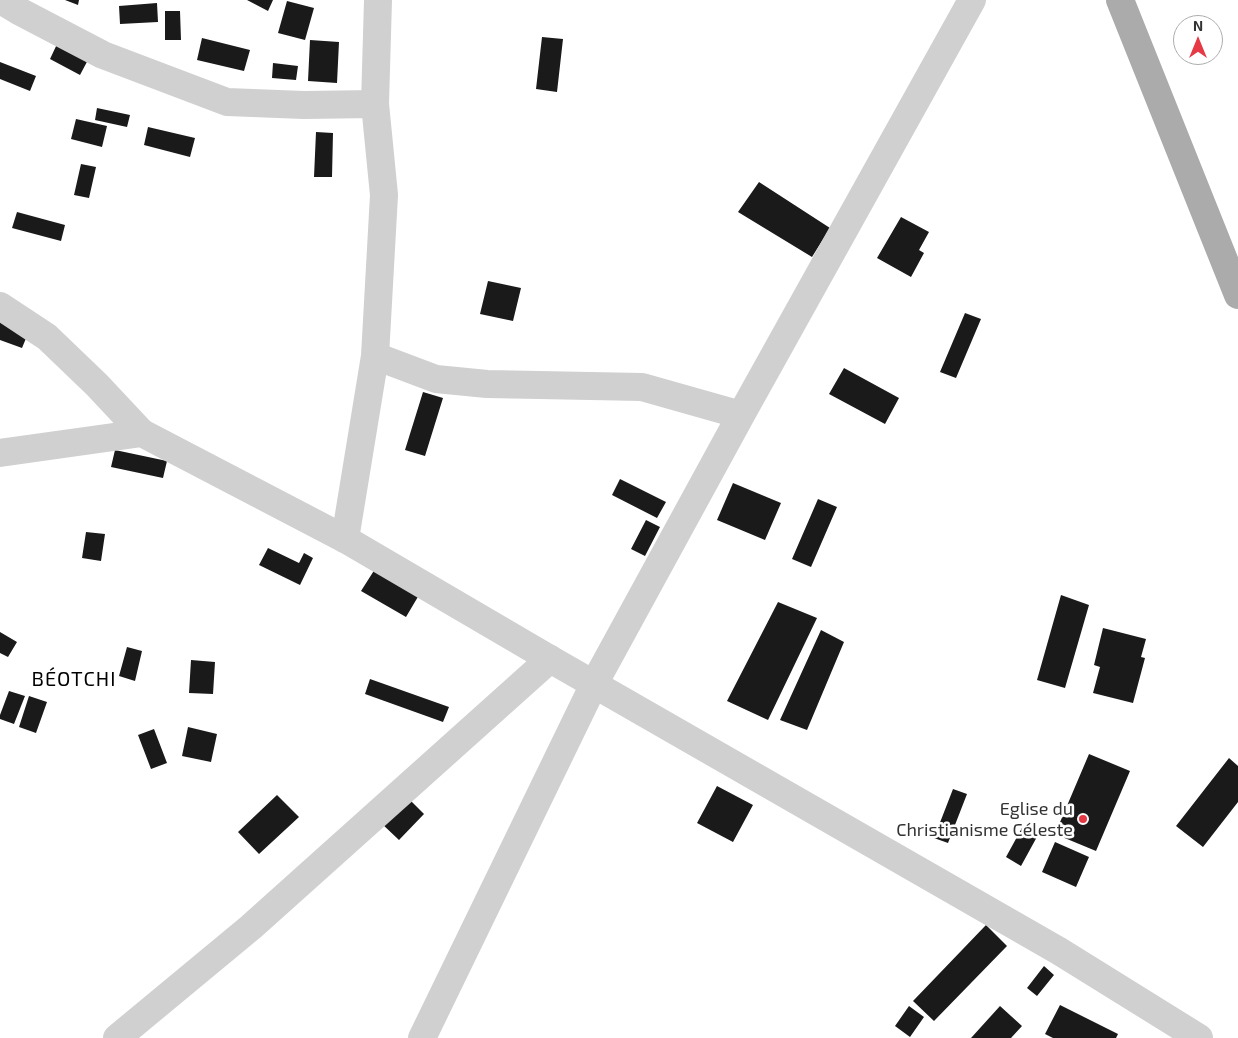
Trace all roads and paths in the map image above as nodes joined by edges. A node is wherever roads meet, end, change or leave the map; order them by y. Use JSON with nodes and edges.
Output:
{"nodes":[{"id":1,"x":1,"y":0,"type":"edge"},
{"id":2,"x":378,"y":0,"type":"edge"},
{"id":3,"x":972,"y":0,"type":"edge"},
{"id":4,"x":1120,"y":0,"type":"edge"},
{"id":5,"x":375,"y":104,"type":"junction"},
{"id":6,"x":1238,"y":295,"type":"edge"},
{"id":7,"x":0,"y":306,"type":"edge"},
{"id":8,"x":375,"y":356,"type":"junction"},
{"id":9,"x":741,"y":415,"type":"junction"},
{"id":10,"x":142,"y":433,"type":"junction"},
{"id":11,"x":0,"y":453,"type":"edge"},
{"id":12,"x":345,"y":539,"type":"junction"},
{"id":13,"x":550,"y":659,"type":"junction"},
{"id":14,"x":594,"y":684,"type":"junction"},
{"id":15,"x":117,"y":1038,"type":"edge"},
{"id":16,"x":422,"y":1038,"type":"edge"},
{"id":17,"x":1199,"y":1038,"type":"edge"}],
"edges":[{"from":1,"to":5,"type":"street"},
{"from":2,"to":5,"type":"street"},
{"from":3,"to":9,"type":"street"},
{"from":4,"to":6,"type":"main road"},
{"from":5,"to":8,"type":"street"},
{"from":7,"to":10,"type":"street"},
{"from":8,"to":9,"type":"street"},
{"from":8,"to":12,"type":"street"},
{"from":9,"to":14,"type":"street"},
{"from":10,"to":11,"type":"street"},
{"from":10,"to":12,"type":"street"},
{"from":12,"to":13,"type":"street"},
{"from":13,"to":14,"type":"street"},
{"from":13,"to":15,"type":"street"},
{"from":14,"to":16,"type":"street"},
{"from":14,"to":17,"type":"street"}]}
